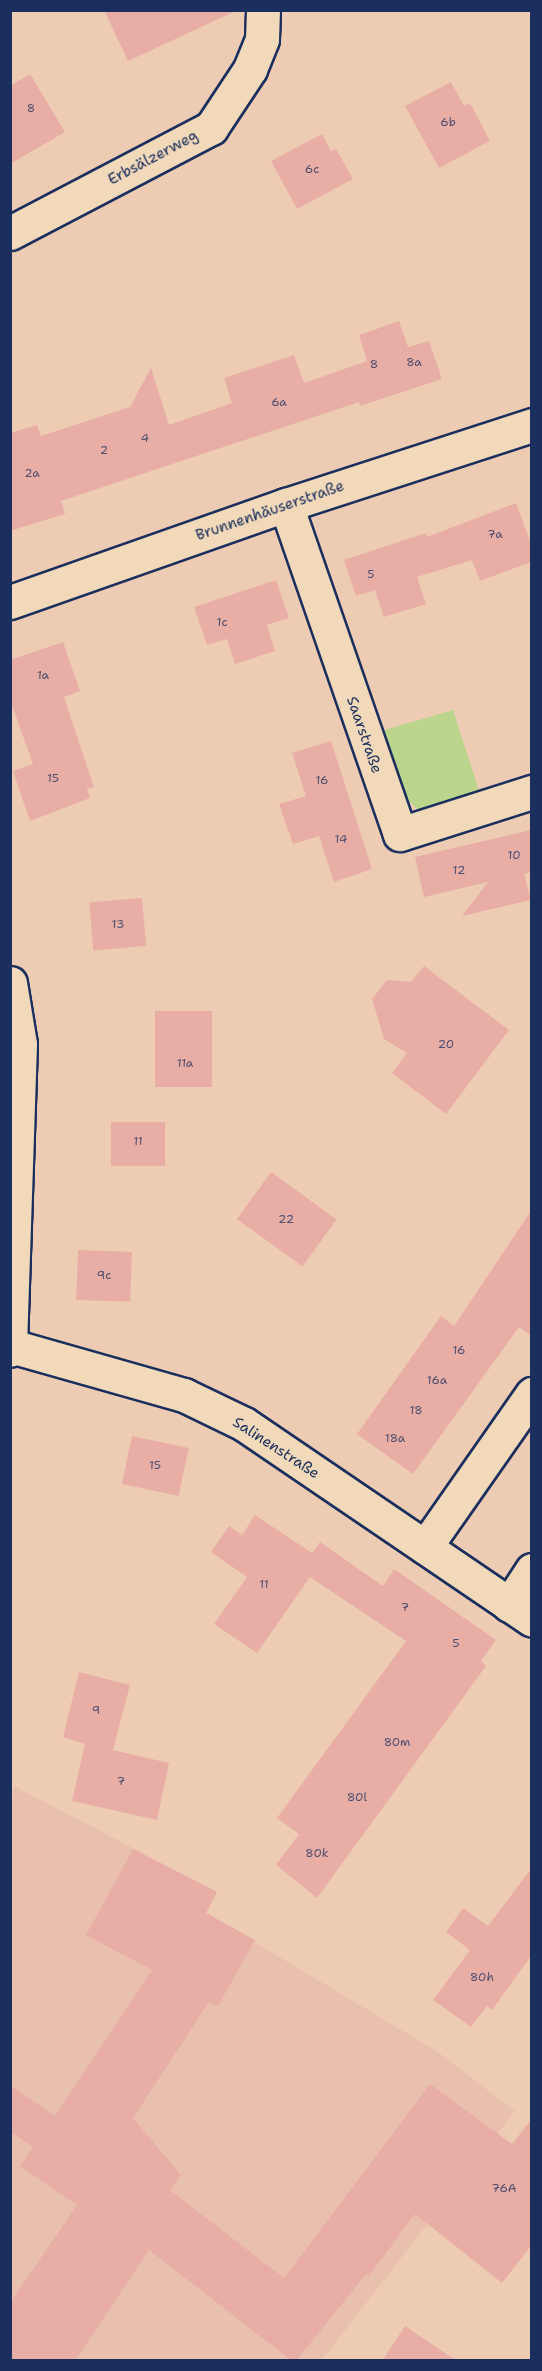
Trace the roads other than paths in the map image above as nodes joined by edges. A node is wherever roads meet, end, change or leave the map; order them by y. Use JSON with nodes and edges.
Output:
{"nodes":[{"id":1,"x":264,"y":10,"type":"edge"},
{"id":2,"x":10,"y":233,"type":"edge"},
{"id":3,"x":531,"y":425,"type":"edge"},
{"id":4,"x":286,"y":505,"type":"junction"},
{"id":5,"x":10,"y":602,"type":"edge"},
{"id":6,"x":531,"y":792,"type":"edge"},
{"id":7,"x":10,"y":983,"type":"edge"},
{"id":8,"x":11,"y":1348,"type":"edge"},
{"id":9,"x":531,"y":1394,"type":"edge"},
{"id":10,"x":425,"y":1547,"type":"junction"},
{"id":11,"x":531,"y":1570,"type":"edge"},
{"id":12,"x":520,"y":1612,"type":"edge"}],
"edges":[{"from":1,"to":2,"type":"street","name":"Erbsälzerweg"},
{"from":3,"to":4,"type":"street","name":"Brunnenhäuserstraße"},
{"from":4,"to":5,"type":"street","name":"Brunnenhäuserstraße"},
{"from":4,"to":6,"type":"street","name":"Saarstraße"},
{"from":7,"to":8,"type":"street"},
{"from":8,"to":10,"type":"street","name":"Salinenstraße"},
{"from":9,"to":10,"type":"street"},
{"from":10,"to":12,"type":"street","name":"Salinenstraße"},
{"from":11,"to":12,"type":"street","name":"Salinenstraße"}]}
